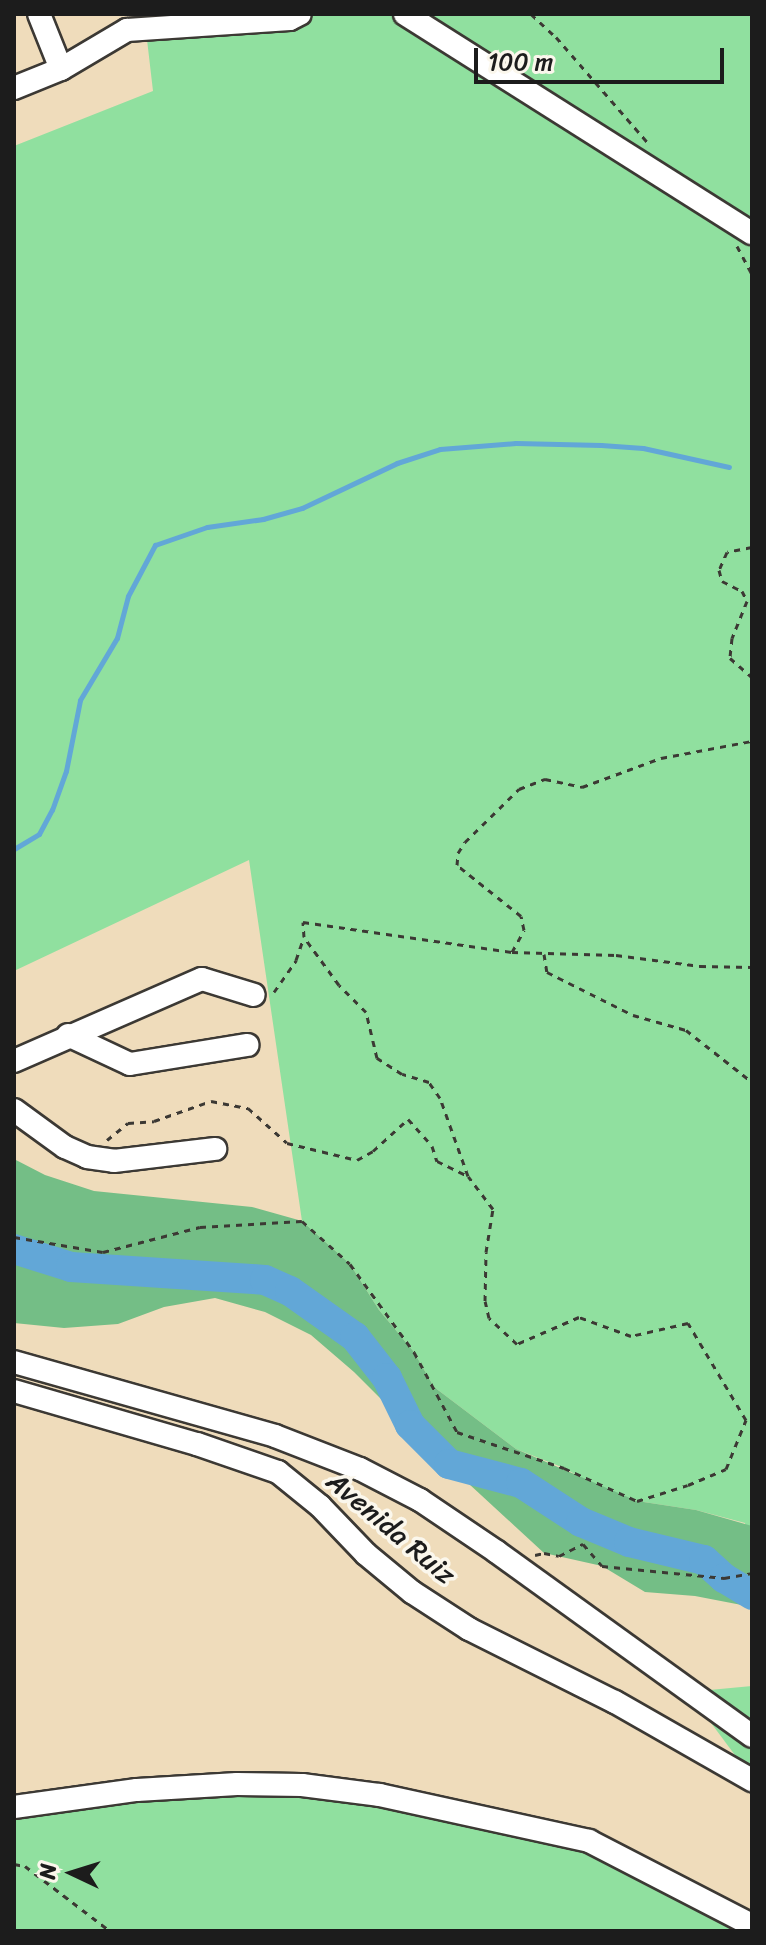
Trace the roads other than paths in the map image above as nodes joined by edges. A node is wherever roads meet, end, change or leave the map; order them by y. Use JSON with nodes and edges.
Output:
{"nodes":[{"id":1,"x":39,"y":14,"type":"edge"},
{"id":2,"x":300,"y":14,"type":"edge"},
{"id":3,"x":405,"y":14,"type":"edge"},
{"id":4,"x":61,"y":69,"type":"junction"},
{"id":5,"x":14,"y":88,"type":"edge"},
{"id":6,"x":743,"y":237,"type":"edge"},
{"id":7,"x":254,"y":995,"type":"road end"},
{"id":8,"x":68,"y":1035,"type":"junction"},
{"id":9,"x":247,"y":1045,"type":"dead end"},
{"id":10,"x":14,"y":1061,"type":"edge"},
{"id":11,"x":14,"y":1110,"type":"edge"},
{"id":12,"x":215,"y":1149,"type":"dead end"},
{"id":13,"x":24,"y":1366,"type":"edge"},
{"id":14,"x":18,"y":1396,"type":"edge"},
{"id":15,"x":752,"y":1736,"type":"edge"},
{"id":16,"x":752,"y":1780,"type":"edge"},
{"id":17,"x":14,"y":1807,"type":"edge"},
{"id":18,"x":752,"y":1925,"type":"edge"}],
"edges":[{"from":1,"to":4,"type":"street"},
{"from":2,"to":4,"type":"street"},
{"from":3,"to":6,"type":"street"},
{"from":4,"to":5,"type":"street"},
{"from":7,"to":8,"type":"street"},
{"from":8,"to":9,"type":"street"},
{"from":8,"to":10,"type":"street"},
{"from":11,"to":12,"type":"street"},
{"from":13,"to":14,"type":"street"},
{"from":13,"to":15,"type":"street","name":"Avenida Ruiz"},
{"from":14,"to":16,"type":"street","name":"Avenida Ruiz"},
{"from":17,"to":18,"type":"street"}]}
